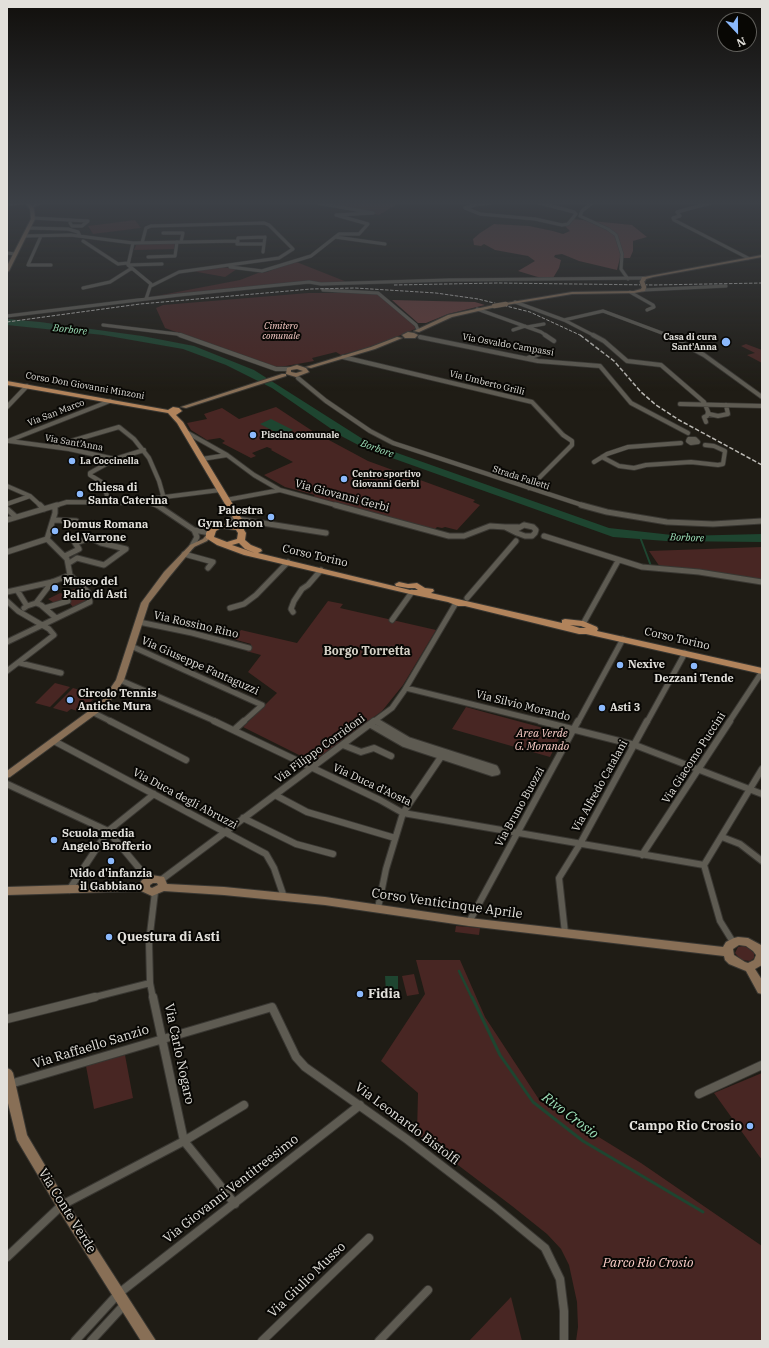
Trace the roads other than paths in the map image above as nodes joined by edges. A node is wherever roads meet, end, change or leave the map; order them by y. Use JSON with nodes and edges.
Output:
{"nodes":[{"id":1,"x":8,"y":265,"type":"edge"},
{"id":2,"x":28,"y":265,"type":"edge"},
{"id":3,"x":51,"y":265,"type":"dead end"},
{"id":4,"x":129,"y":265,"type":"edge"},
{"id":5,"x":232,"y":265,"type":"edge"},
{"id":6,"x":284,"y":265,"type":"edge"},
{"id":7,"x":621,"y":265,"type":"edge"},
{"id":8,"x":714,"y":265,"type":"edge"},
{"id":9,"x":224,"y":266,"type":"junction"},
{"id":10,"x":132,"y":268,"type":"junction"},
{"id":11,"x":7,"y":271,"type":"edge"},
{"id":12,"x":628,"y":279,"type":"junction"},
{"id":13,"x":644,"y":279,"type":"junction"},
{"id":14,"x":151,"y":286,"type":"junction"},
{"id":15,"x":322,"y":286,"type":"junction"},
{"id":16,"x":726,"y":286,"type":"dead end"},
{"id":17,"x":83,"y":288,"type":"dead end"},
{"id":18,"x":643,"y":288,"type":"junction"},
{"id":19,"x":630,"y":292,"type":"junction"},
{"id":20,"x":146,"y":299,"type":"junction"},
{"id":21,"x":515,"y":302,"type":"junction"},
{"id":22,"x":477,"y":309,"type":"junction"},
{"id":23,"x":646,"y":310,"type":"dead end"},
{"id":24,"x":7,"y":316,"type":"edge"},
{"id":25,"x":564,"y":320,"type":"junction"},
{"id":26,"x":544,"y":324,"type":"dead end"},
{"id":27,"x":103,"y":325,"type":"dead end"},
{"id":28,"x":526,"y":326,"type":"junction"},
{"id":29,"x":513,"y":330,"type":"dead end"},
{"id":30,"x":413,"y":335,"type":"junction"},
{"id":31,"x":554,"y":341,"type":"dead end"},
{"id":32,"x":545,"y":352,"type":"dead end"},
{"id":33,"x":343,"y":357,"type":"junction"},
{"id":34,"x":528,"y":358,"type":"junction"},
{"id":35,"x":295,"y":373,"type":"junction"},
{"id":36,"x":7,"y":383,"type":"edge"},
{"id":37,"x":27,"y":386,"type":"junction"},
{"id":38,"x":762,"y":398,"type":"edge"},
{"id":39,"x":110,"y":401,"type":"junction"},
{"id":40,"x":680,"y":404,"type":"dead end"},
{"id":41,"x":705,"y":404,"type":"junction"},
{"id":42,"x":726,"y":405,"type":"junction"},
{"id":43,"x":762,"y":406,"type":"edge"},
{"id":44,"x":7,"y":407,"type":"edge"},
{"id":45,"x":176,"y":410,"type":"junction"},
{"id":46,"x":708,"y":412,"type":"junction"},
{"id":47,"x":706,"y":422,"type":"dead end"},
{"id":48,"x":185,"y":432,"type":"junction"},
{"id":49,"x":7,"y":440,"type":"edge"},
{"id":50,"x":693,"y":441,"type":"junction"},
{"id":51,"x":54,"y":446,"type":"junction"},
{"id":52,"x":144,"y":450,"type":"junction"},
{"id":53,"x":227,"y":455,"type":"junction"},
{"id":54,"x":602,"y":457,"type":"junction"},
{"id":55,"x":115,"y":459,"type":"junction"},
{"id":56,"x":202,"y":459,"type":"junction"},
{"id":57,"x":594,"y":462,"type":"dead end"},
{"id":58,"x":7,"y":486,"type":"edge"},
{"id":59,"x":529,"y":488,"type":"junction"},
{"id":60,"x":220,"y":490,"type":"junction"},
{"id":61,"x":280,"y":490,"type":"junction"},
{"id":62,"x":30,"y":496,"type":"junction"},
{"id":63,"x":163,"y":497,"type":"junction"},
{"id":64,"x":226,"y":500,"type":"junction"},
{"id":65,"x":106,"y":502,"type":"junction"},
{"id":66,"x":134,"y":502,"type":"junction"},
{"id":67,"x":7,"y":504,"type":"edge"},
{"id":68,"x":157,"y":505,"type":"junction"},
{"id":69,"x":55,"y":506,"type":"junction"},
{"id":70,"x":7,"y":509,"type":"edge"},
{"id":71,"x":44,"y":509,"type":"junction"},
{"id":72,"x":16,"y":517,"type":"junction"},
{"id":73,"x":231,"y":519,"type":"junction"},
{"id":74,"x":7,"y":520,"type":"edge"},
{"id":75,"x":53,"y":520,"type":"junction"},
{"id":76,"x":76,"y":521,"type":"dead end"},
{"id":77,"x":762,"y":521,"type":"edge"},
{"id":78,"x":519,"y":526,"type":"junction"},
{"id":79,"x":505,"y":527,"type":"junction"},
{"id":80,"x":194,"y":530,"type":"junction"},
{"id":81,"x":240,"y":530,"type":"junction"},
{"id":82,"x":536,"y":530,"type":"junction"},
{"id":83,"x":211,"y":532,"type":"junction"},
{"id":84,"x":326,"y":533,"type":"dead end"},
{"id":85,"x":518,"y":534,"type":"junction"},
{"id":86,"x":530,"y":536,"type":"junction"},
{"id":87,"x":544,"y":536,"type":"junction"},
{"id":88,"x":47,"y":539,"type":"junction"},
{"id":89,"x":241,"y":540,"type":"junction"},
{"id":90,"x":516,"y":541,"type":"junction"},
{"id":91,"x":219,"y":543,"type":"junction"},
{"id":92,"x":192,"y":546,"type":"junction"},
{"id":93,"x":7,"y":552,"type":"edge"},
{"id":94,"x":184,"y":554,"type":"junction"},
{"id":95,"x":67,"y":555,"type":"junction"},
{"id":96,"x":77,"y":558,"type":"junction"},
{"id":97,"x":618,"y":560,"type":"junction"},
{"id":98,"x":288,"y":562,"type":"junction"},
{"id":99,"x":69,"y":563,"type":"junction"},
{"id":100,"x":208,"y":568,"type":"dead end"},
{"id":101,"x":321,"y":570,"type":"junction"},
{"id":102,"x":70,"y":575,"type":"junction"},
{"id":103,"x":52,"y":582,"type":"junction"},
{"id":104,"x":762,"y":582,"type":"edge"},
{"id":105,"x":408,"y":589,"type":"junction"},
{"id":106,"x":17,"y":590,"type":"junction"},
{"id":107,"x":7,"y":592,"type":"edge"},
{"id":108,"x":466,"y":600,"type":"junction"},
{"id":109,"x":7,"y":601,"type":"edge"},
{"id":110,"x":68,"y":601,"type":"dead end"},
{"id":111,"x":36,"y":603,"type":"junction"},
{"id":112,"x":456,"y":603,"type":"junction"},
{"id":113,"x":27,"y":606,"type":"junction"},
{"id":114,"x":45,"y":608,"type":"junction"},
{"id":115,"x":230,"y":608,"type":"dead end"},
{"id":116,"x":18,"y":611,"type":"junction"},
{"id":117,"x":293,"y":612,"type":"dead end"},
{"id":118,"x":56,"y":618,"type":"junction"},
{"id":119,"x":392,"y":620,"type":"dead end"},
{"id":120,"x":139,"y":622,"type":"junction"},
{"id":121,"x":41,"y":625,"type":"junction"},
{"id":122,"x":586,"y":627,"type":"junction"},
{"id":123,"x":623,"y":639,"type":"junction"},
{"id":124,"x":7,"y":642,"type":"edge"},
{"id":125,"x":131,"y":646,"type":"junction"},
{"id":126,"x":249,"y":648,"type":"dead end"},
{"id":127,"x":685,"y":653,"type":"junction"},
{"id":128,"x":20,"y":663,"type":"junction"},
{"id":129,"x":762,"y":668,"type":"edge"},
{"id":130,"x":7,"y":671,"type":"edge"},
{"id":131,"x":762,"y":672,"type":"edge"},
{"id":132,"x":61,"y":673,"type":"dead end"},
{"id":133,"x":120,"y":680,"type":"junction"},
{"id":134,"x":406,"y":688,"type":"junction"},
{"id":135,"x":94,"y":713,"type":"junction"},
{"id":136,"x":373,"y":723,"type":"junction"},
{"id":137,"x":575,"y":728,"type":"junction"},
{"id":138,"x":234,"y":730,"type":"junction"},
{"id":139,"x":54,"y":741,"type":"junction"},
{"id":140,"x":343,"y":745,"type":"junction"},
{"id":141,"x":635,"y":745,"type":"junction"},
{"id":142,"x":443,"y":754,"type":"junction"},
{"id":143,"x":391,"y":756,"type":"dead end"},
{"id":144,"x":186,"y":760,"type":"dead end"},
{"id":145,"x":312,"y":768,"type":"junction"},
{"id":146,"x":698,"y":769,"type":"junction"},
{"id":147,"x":762,"y":769,"type":"edge"},
{"id":148,"x":7,"y":776,"type":"edge"},
{"id":149,"x":7,"y":784,"type":"edge"},
{"id":150,"x":750,"y":789,"type":"junction"},
{"id":151,"x":154,"y":794,"type":"junction"},
{"id":152,"x":762,"y":794,"type":"edge"},
{"id":153,"x":275,"y":795,"type":"junction"},
{"id":154,"x":403,"y":814,"type":"junction"},
{"id":155,"x":244,"y":818,"type":"junction"},
{"id":156,"x":225,"y":831,"type":"junction"},
{"id":157,"x":108,"y":832,"type":"junction"},
{"id":158,"x":518,"y":833,"type":"junction"},
{"id":159,"x":722,"y":837,"type":"junction"},
{"id":160,"x":395,"y":838,"type":"junction"},
{"id":161,"x":580,"y":844,"type":"junction"},
{"id":162,"x":333,"y":854,"type":"dead end"},
{"id":163,"x":642,"y":855,"type":"junction"},
{"id":164,"x":762,"y":861,"type":"edge"},
{"id":165,"x":704,"y":866,"type":"junction"},
{"id":166,"x":147,"y":884,"type":"junction"},
{"id":167,"x":159,"y":886,"type":"junction"},
{"id":168,"x":69,"y":890,"type":"junction"},
{"id":169,"x":10,"y":892,"type":"edge"},
{"id":170,"x":284,"y":897,"type":"junction"},
{"id":171,"x":378,"y":908,"type":"junction"},
{"id":172,"x":469,"y":922,"type":"junction"},
{"id":173,"x":565,"y":934,"type":"junction"},
{"id":174,"x":733,"y":942,"type":"junction"},
{"id":175,"x":728,"y":952,"type":"junction"},
{"id":176,"x":761,"y":955,"type":"edge"},
{"id":177,"x":749,"y":967,"type":"junction"},
{"id":178,"x":150,"y":983,"type":"junction"},
{"id":179,"x":762,"y":990,"type":"edge"},
{"id":180,"x":272,"y":1007,"type":"joint"},
{"id":181,"x":7,"y":1019,"type":"edge"},
{"id":182,"x":161,"y":1038,"type":"junction"},
{"id":183,"x":762,"y":1065,"type":"edge"},
{"id":184,"x":8,"y":1078,"type":"edge"},
{"id":185,"x":699,"y":1094,"type":"dead end"},
{"id":186,"x":244,"y":1105,"type":"dead end"},
{"id":187,"x":360,"y":1105,"type":"junction"},
{"id":188,"x":184,"y":1141,"type":"junction"},
{"id":189,"x":235,"y":1204,"type":"junction"},
{"id":190,"x":62,"y":1205,"type":"junction"},
{"id":191,"x":369,"y":1238,"type":"dead end"},
{"id":192,"x":7,"y":1257,"type":"edge"},
{"id":193,"x":428,"y":1290,"type":"dead end"},
{"id":194,"x":122,"y":1299,"type":"junction"},
{"id":195,"x":75,"y":1341,"type":"edge"},
{"id":196,"x":91,"y":1341,"type":"edge"},
{"id":197,"x":148,"y":1341,"type":"edge"},
{"id":198,"x":262,"y":1341,"type":"edge"},
{"id":199,"x":380,"y":1341,"type":"edge"},
{"id":200,"x":564,"y":1341,"type":"edge"}],
"edges":[{"from":1,"to":11,"type":"street"},
{"from":2,"to":3,"type":"street"},
{"from":4,"to":10,"type":"street"},
{"from":5,"to":9,"type":"street"},
{"from":6,"to":9,"type":"street"},
{"from":7,"to":12,"type":"street"},
{"from":8,"to":13,"type":"street"},
{"from":9,"to":14,"type":"street"},
{"from":10,"to":14,"type":"street"},
{"from":10,"to":17,"type":"street"},
{"from":12,"to":13,"type":"street"},
{"from":12,"to":15,"type":"street"},
{"from":13,"to":18,"type":"street","bridge":true},
{"from":14,"to":20,"type":"street"},
{"from":15,"to":20,"type":"street"},
{"from":15,"to":30,"type":"street"},
{"from":16,"to":18,"type":"street"},
{"from":18,"to":19,"type":"street"},
{"from":19,"to":21,"type":"street"},
{"from":19,"to":23,"type":"street"},
{"from":20,"to":24,"type":"street"},
{"from":21,"to":22,"type":"street","bridge":true},
{"from":21,"to":25,"type":"street"},
{"from":22,"to":28,"type":"street"},
{"from":22,"to":30,"type":"street"},
{"from":25,"to":38,"type":"street"},
{"from":25,"to":41,"type":"street"},
{"from":26,"to":28,"type":"street"},
{"from":27,"to":35,"type":"street"},
{"from":28,"to":29,"type":"street"},
{"from":28,"to":31,"type":"street"},
{"from":30,"to":33,"type":"street"},
{"from":30,"to":34,"type":"street","name":"Via Osvaldo Campassi"},
{"from":32,"to":34,"type":"street"},
{"from":33,"to":35,"type":"street"},
{"from":33,"to":59,"type":"street","name":"Via Umberto Grilli"},
{"from":34,"to":50,"type":"street","name":"Via Osvaldo Campassi"},
{"from":35,"to":45,"type":"street"},
{"from":35,"to":59,"type":"street","name":"Strada Falletti"},
{"from":36,"to":37,"type":"main road","name":"Corso Don Giovanni Minzoni"},
{"from":37,"to":39,"type":"main road","name":"Corso Don Giovanni Minzoni"},
{"from":37,"to":44,"type":"street"},
{"from":39,"to":45,"type":"main road","name":"Corso Don Giovanni Minzoni"},
{"from":39,"to":49,"type":"street","name":"Via San Marco"},
{"from":40,"to":41,"type":"street"},
{"from":41,"to":42,"type":"street"},
{"from":41,"to":46,"type":"street"},
{"from":42,"to":43,"type":"street"},
{"from":42,"to":46,"type":"street"},
{"from":45,"to":48,"type":"main road","name":"Corso Don Giovanni Minzoni"},
{"from":46,"to":47,"type":"street"},
{"from":48,"to":53,"type":"street","name":"Via Giovanni Gerbi"},
{"from":48,"to":56,"type":"main road","name":"Corso Don Giovanni Minzoni"},
{"from":49,"to":51,"type":"street","name":"Via Sant'Anna"},
{"from":50,"to":54,"type":"street"},
{"from":50,"to":54,"type":"street"},
{"from":51,"to":52,"type":"street"},
{"from":51,"to":55,"type":"street","name":"Via Sant'Anna"},
{"from":52,"to":55,"type":"street"},
{"from":52,"to":63,"type":"street"},
{"from":53,"to":56,"type":"street"},
{"from":53,"to":61,"type":"street","name":"Via Giovanni Gerbi"},
{"from":54,"to":57,"type":"street"},
{"from":55,"to":65,"type":"street","name":"Via Sant'Anna"},
{"from":56,"to":60,"type":"main road","name":"Corso Don Giovanni Minzoni"},
{"from":58,"to":62,"type":"street"},
{"from":59,"to":77,"type":"street","name":"Strada Falletti"},
{"from":60,"to":63,"type":"street"},
{"from":60,"to":64,"type":"main road","name":"Corso Don Giovanni Minzoni"},
{"from":61,"to":64,"type":"street"},
{"from":61,"to":79,"type":"street","name":"Via Giovanni Gerbi"},
{"from":62,"to":67,"type":"street"},
{"from":62,"to":71,"type":"street"},
{"from":63,"to":66,"type":"street"},
{"from":63,"to":68,"type":"street"},
{"from":64,"to":73,"type":"main road","name":"Corso Don Giovanni Minzoni"},
{"from":65,"to":66,"type":"street"},
{"from":65,"to":69,"type":"street"},
{"from":66,"to":68,"type":"street"},
{"from":68,"to":80,"type":"street"},
{"from":69,"to":71,"type":"street"},
{"from":69,"to":75,"type":"street"},
{"from":70,"to":72,"type":"street"},
{"from":71,"to":72,"type":"street"},
{"from":72,"to":74,"type":"street"},
{"from":73,"to":81,"type":"main road","name":"Corso Don Giovanni Minzoni"},
{"from":73,"to":81,"type":"main road"},
{"from":73,"to":83,"type":"main road"},
{"from":73,"to":84,"type":"street"},
{"from":75,"to":76,"type":"street"},
{"from":75,"to":88,"type":"street"},
{"from":78,"to":79,"type":"street","name":"Via Giovanni Gerbi"},
{"from":78,"to":82,"type":"street","name":"Via Giovanni Gerbi"},
{"from":78,"to":85,"type":"street"},
{"from":79,"to":85,"type":"street","name":"Via Giovanni Gerbi"},
{"from":80,"to":83,"type":"street"},
{"from":80,"to":92,"type":"street"},
{"from":81,"to":89,"type":"main road","name":"Corso Don Giovanni Minzoni"},
{"from":82,"to":86,"type":"street"},
{"from":82,"to":87,"type":"street"},
{"from":83,"to":91,"type":"main road"},
{"from":83,"to":92,"type":"street"},
{"from":85,"to":86,"type":"street"},
{"from":85,"to":90,"type":"street"},
{"from":86,"to":87,"type":"street"},
{"from":86,"to":90,"type":"street"},
{"from":87,"to":97,"type":"street"},
{"from":88,"to":93,"type":"street"},
{"from":88,"to":95,"type":"street"},
{"from":89,"to":91,"type":"main road"},
{"from":89,"to":105,"type":"main road","name":"Corso Torino"},
{"from":90,"to":108,"type":"street"},
{"from":91,"to":92,"type":"street"},
{"from":91,"to":98,"type":"main road","name":"Corso Torino"},
{"from":92,"to":94,"type":"street"},
{"from":94,"to":100,"type":"street"},
{"from":94,"to":120,"type":"street"},
{"from":95,"to":96,"type":"street"},
{"from":95,"to":96,"type":"street"},
{"from":95,"to":99,"type":"street"},
{"from":96,"to":99,"type":"street"},
{"from":97,"to":104,"type":"street"},
{"from":97,"to":122,"type":"street"},
{"from":98,"to":101,"type":"main road","name":"Corso Torino"},
{"from":98,"to":115,"type":"street"},
{"from":99,"to":102,"type":"street"},
{"from":101,"to":105,"type":"main road","name":"Corso Torino"},
{"from":101,"to":117,"type":"street"},
{"from":102,"to":103,"type":"street"},
{"from":102,"to":118,"type":"street"},
{"from":103,"to":106,"type":"street"},
{"from":103,"to":111,"type":"street"},
{"from":105,"to":108,"type":"main road","name":"Corso Torino"},
{"from":105,"to":112,"type":"main road","name":"Corso Torino"},
{"from":105,"to":119,"type":"street"},
{"from":106,"to":107,"type":"street"},
{"from":106,"to":113,"type":"street"},
{"from":108,"to":112,"type":"main road","name":"Corso Torino"},
{"from":108,"to":122,"type":"main road","name":"Corso Torino"},
{"from":109,"to":116,"type":"street"},
{"from":110,"to":114,"type":"street"},
{"from":111,"to":113,"type":"street"},
{"from":111,"to":114,"type":"street"},
{"from":112,"to":134,"type":"street","name":"Via Filippo Corridoni"},
{"from":113,"to":116,"type":"street"},
{"from":114,"to":118,"type":"street"},
{"from":116,"to":121,"type":"street"},
{"from":118,"to":121,"type":"street"},
{"from":120,"to":125,"type":"street"},
{"from":120,"to":126,"type":"street","name":"Via Rossino Rino"},
{"from":121,"to":124,"type":"street"},
{"from":121,"to":128,"type":"street"},
{"from":122,"to":123,"type":"main road","name":"Corso Torino"},
{"from":122,"to":129,"type":"main road","name":"Corso Torino"},
{"from":123,"to":127,"type":"main road","name":"Corso Torino"},
{"from":123,"to":137,"type":"street","name":"Via Bruno Buozzi"},
{"from":125,"to":133,"type":"street"},
{"from":125,"to":138,"type":"street","name":"Via Giuseppe Fantaguzzi"},
{"from":127,"to":131,"type":"main road","name":"Corso Torino"},
{"from":127,"to":141,"type":"street","name":"Via Alfredo Catalani"},
{"from":128,"to":130,"type":"street"},
{"from":128,"to":132,"type":"street"},
{"from":131,"to":146,"type":"street","name":"Via Giacomo Puccini"},
{"from":133,"to":135,"type":"street"},
{"from":133,"to":138,"type":"street","name":"Via Duca d'Aosta"},
{"from":134,"to":136,"type":"street","name":"Via Filippo Corridoni"},
{"from":134,"to":137,"type":"street","name":"Via Silvio Morando"},
{"from":135,"to":139,"type":"street"},
{"from":135,"to":144,"type":"street"},
{"from":136,"to":140,"type":"street","name":"Via Filippo Corridoni"},
{"from":136,"to":142,"type":"street"},
{"from":137,"to":141,"type":"street","name":"Via Silvio Morando"},
{"from":137,"to":158,"type":"street","name":"Via Bruno Buozzi"},
{"from":138,"to":145,"type":"street","name":"Via Duca d'Aosta"},
{"from":139,"to":148,"type":"street"},
{"from":139,"to":151,"type":"street","name":"Via Duca degli Abruzzi"},
{"from":140,"to":143,"type":"street"},
{"from":140,"to":145,"type":"street","name":"Via Filippo Corridoni"},
{"from":141,"to":146,"type":"street","name":"Via Silvio Morando"},
{"from":141,"to":161,"type":"street","name":"Via Alfredo Catalani"},
{"from":142,"to":142,"type":"street"},
{"from":142,"to":154,"type":"street"},
{"from":145,"to":153,"type":"street","name":"Via Filippo Corridoni"},
{"from":145,"to":154,"type":"street","name":"Via Duca d'Aosta"},
{"from":146,"to":150,"type":"street","name":"Via Silvio Morando"},
{"from":146,"to":163,"type":"street","name":"Via Giacomo Puccini"},
{"from":147,"to":150,"type":"street"},
{"from":149,"to":157,"type":"street"},
{"from":150,"to":152,"type":"street","name":"Via Silvio Morando"},
{"from":150,"to":159,"type":"street"},
{"from":151,"to":156,"type":"street","name":"Via Duca degli Abruzzi"},
{"from":151,"to":157,"type":"street"},
{"from":153,"to":155,"type":"street","name":"Via Filippo Corridoni"},
{"from":153,"to":160,"type":"street"},
{"from":154,"to":158,"type":"street","name":"Via Duca d'Aosta"},
{"from":154,"to":160,"type":"street"},
{"from":155,"to":156,"type":"street","name":"Via Filippo Corridoni"},
{"from":155,"to":162,"type":"street"},
{"from":156,"to":167,"type":"street","name":"Via Filippo Corridoni"},
{"from":156,"to":170,"type":"street","name":"Via Duca degli Abruzzi"},
{"from":157,"to":166,"type":"street"},
{"from":157,"to":168,"type":"street"},
{"from":158,"to":161,"type":"street","name":"Via Duca d'Aosta"},
{"from":158,"to":172,"type":"street","name":"Via Bruno Buozzi"},
{"from":159,"to":164,"type":"street"},
{"from":159,"to":165,"type":"street"},
{"from":160,"to":171,"type":"street"},
{"from":161,"to":163,"type":"street","name":"Via Duca d'Aosta"},
{"from":161,"to":173,"type":"street","name":"Via Alfredo Catalani"},
{"from":163,"to":165,"type":"street","name":"Via Duca d'Aosta"},
{"from":165,"to":174,"type":"street"},
{"from":166,"to":167,"type":"street","name":"Corso Venticinque Aprile"},
{"from":166,"to":168,"type":"street","name":"Corso Venticinque Aprile"},
{"from":167,"to":170,"type":"street","name":"Corso Venticinque Aprile"},
{"from":167,"to":178,"type":"street","name":"Via Carlo Nogaro"},
{"from":168,"to":169,"type":"street","name":"Corso Venticinque Aprile"},
{"from":170,"to":171,"type":"street","name":"Corso Venticinque Aprile"},
{"from":171,"to":172,"type":"street","name":"Corso Venticinque Aprile"},
{"from":172,"to":173,"type":"street","name":"Corso Venticinque Aprile"},
{"from":173,"to":175,"type":"street","name":"Corso Venticinque Aprile"},
{"from":174,"to":175,"type":"street"},
{"from":174,"to":176,"type":"street"},
{"from":175,"to":177,"type":"street"},
{"from":176,"to":177,"type":"street"},
{"from":177,"to":179,"type":"street"},
{"from":178,"to":181,"type":"street"},
{"from":178,"to":182,"type":"street","name":"Via Carlo Nogaro"},
{"from":180,"to":182,"type":"street","name":"Via Raffaello Sanzio"},
{"from":180,"to":187,"type":"street","name":"Via Leonardo Bistolfi"},
{"from":182,"to":184,"type":"street","name":"Via Raffaello Sanzio"},
{"from":182,"to":188,"type":"street","name":"Via Carlo Nogaro"},
{"from":183,"to":185,"type":"street"},
{"from":184,"to":190,"type":"street","name":"Via Conte Verde"},
{"from":186,"to":188,"type":"street"},
{"from":187,"to":189,"type":"street","name":"Via Giovanni Ventitreesimo"},
{"from":187,"to":200,"type":"street","name":"Via Leonardo Bistolfi"},
{"from":188,"to":189,"type":"street","name":"Via Carlo Nogaro"},
{"from":188,"to":190,"type":"street"},
{"from":189,"to":194,"type":"street","name":"Via Giovanni Ventitreesimo"},
{"from":190,"to":192,"type":"street"},
{"from":190,"to":194,"type":"street","name":"Via Conte Verde"},
{"from":191,"to":198,"type":"street","name":"Via Giulio Musso"},
{"from":193,"to":199,"type":"street"},
{"from":194,"to":195,"type":"street"},
{"from":194,"to":196,"type":"street"},
{"from":194,"to":197,"type":"street","name":"Via Conte Verde"}]}
